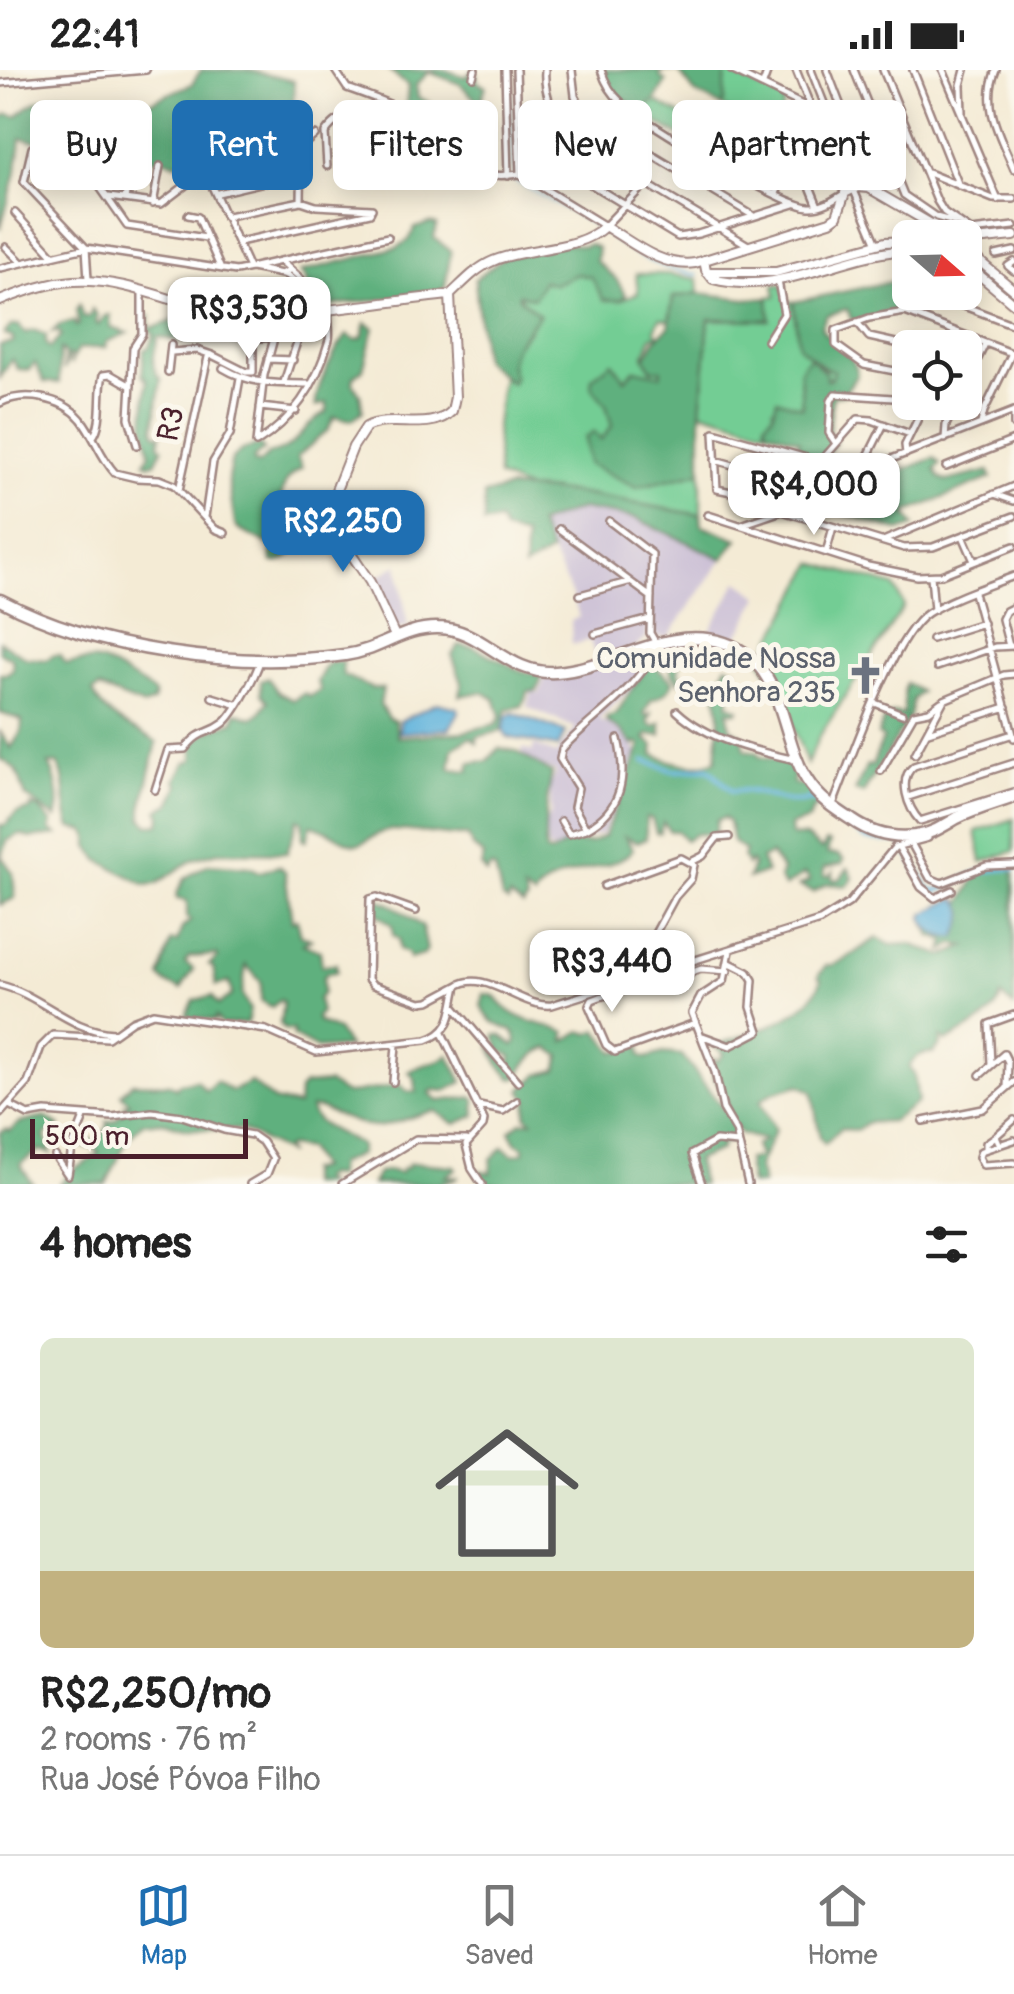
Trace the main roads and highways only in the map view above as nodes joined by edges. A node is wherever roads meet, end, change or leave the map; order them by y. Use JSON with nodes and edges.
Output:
{"nodes":[{"id":1,"x":0,"y":600,"type":"edge"},
{"id":2,"x":1014,"y":797,"type":"edge"}],
"edges":[{"from":1,"to":2,"type":"main road"}]}
